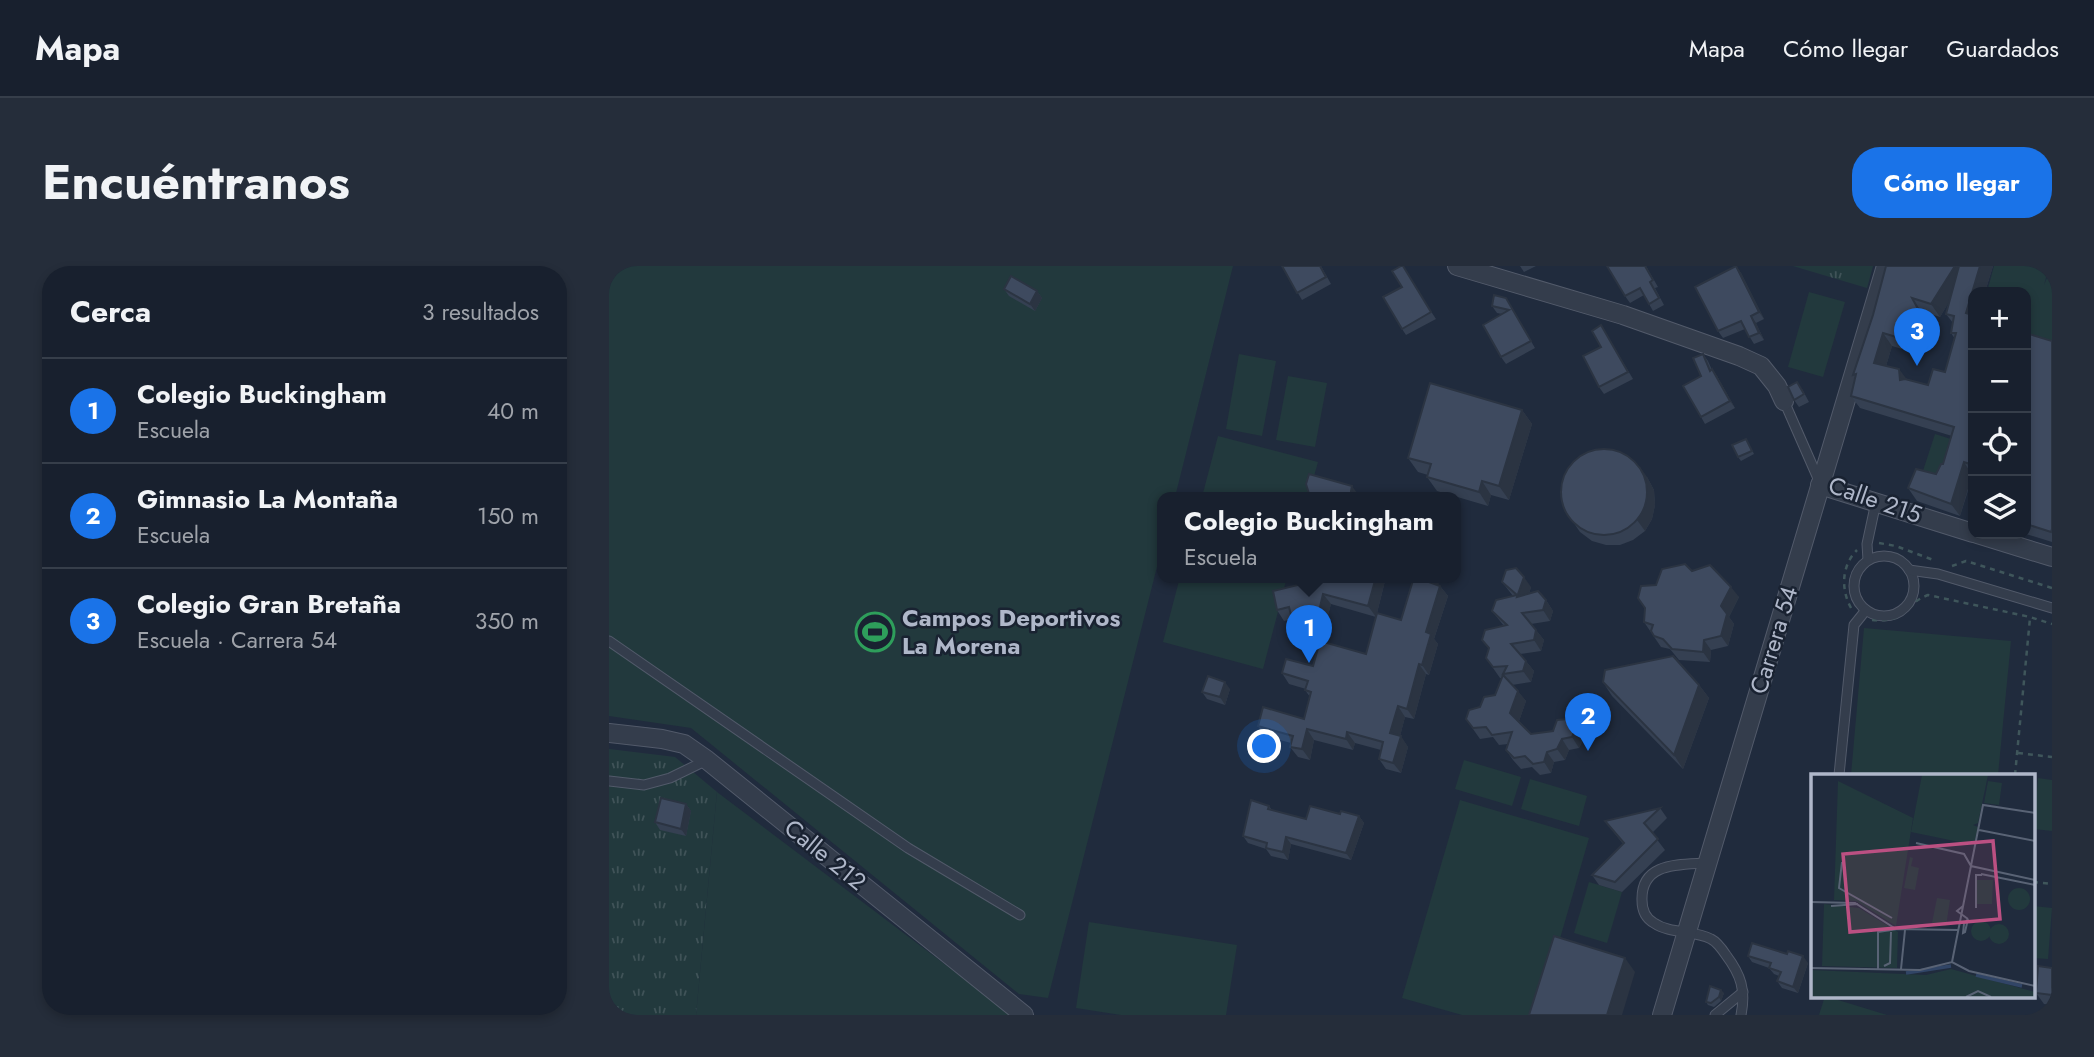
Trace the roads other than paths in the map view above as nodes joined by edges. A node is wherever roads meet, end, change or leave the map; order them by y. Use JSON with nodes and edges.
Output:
{"nodes":[{"id":1,"x":1457,"y":266,"type":"edge"},
{"id":2,"x":1886,"y":266,"type":"edge"},
{"id":3,"x":1784,"y":401,"type":"joint"},
{"id":4,"x":1820,"y":485,"type":"junction"},
{"id":5,"x":1876,"y":502,"type":"junction"},
{"id":6,"x":1968,"y":531,"type":"edge"},
{"id":7,"x":1994,"y":539,"type":"edge"},
{"id":8,"x":2052,"y":557,"type":"edge"},
{"id":9,"x":1868,"y":560,"type":"junction"},
{"id":10,"x":1909,"y":570,"type":"junction"},
{"id":11,"x":2052,"y":608,"type":"edge"},
{"id":12,"x":1866,"y":610,"type":"junction"},
{"id":13,"x":609,"y":641,"type":"edge"},
{"id":14,"x":609,"y":733,"type":"edge"},
{"id":15,"x":707,"y":760,"type":"junction"},
{"id":16,"x":1839,"y":774,"type":"edge"},
{"id":17,"x":609,"y":781,"type":"edge"},
{"id":18,"x":1707,"y":863,"type":"junction"},
{"id":19,"x":1020,"y":915,"type":"dead end"},
{"id":20,"x":1687,"y":934,"type":"junction"},
{"id":21,"x":1743,"y":992,"type":"junction"},
{"id":22,"x":1024,"y":1015,"type":"edge"},
{"id":23,"x":1662,"y":1015,"type":"edge"},
{"id":24,"x":1715,"y":1015,"type":"edge"},
{"id":25,"x":1741,"y":1015,"type":"edge"}],
"edges":[{"from":1,"to":3,"type":"street"},
{"from":2,"to":4,"type":"street","name":"Carrera 54"},
{"from":3,"to":4,"type":"lane","name":"Calle 215"},
{"from":4,"to":5,"type":"street","name":"Calle 215"},
{"from":4,"to":18,"type":"street","name":"Carrera 54"},
{"from":5,"to":6,"type":"street","name":"Calle 215"},
{"from":5,"to":9,"type":"lane"},
{"from":7,"to":8,"type":"street","name":"Calle 215"},
{"from":9,"to":10,"type":"lane"},
{"from":9,"to":12,"type":"lane"},
{"from":10,"to":11,"type":"lane"},
{"from":10,"to":12,"type":"lane"},
{"from":12,"to":16,"type":"lane"},
{"from":13,"to":19,"type":"lane"},
{"from":14,"to":15,"type":"street","name":"Calle 212"},
{"from":15,"to":17,"type":"lane"},
{"from":15,"to":22,"type":"street","name":"Calle 212"},
{"from":18,"to":20,"type":"street","name":"Carrera 54"},
{"from":18,"to":20,"type":"lane"},
{"from":20,"to":21,"type":"lane"},
{"from":20,"to":23,"type":"street","name":"Carrera 54"},
{"from":21,"to":24,"type":"lane"},
{"from":21,"to":25,"type":"lane"}]}
